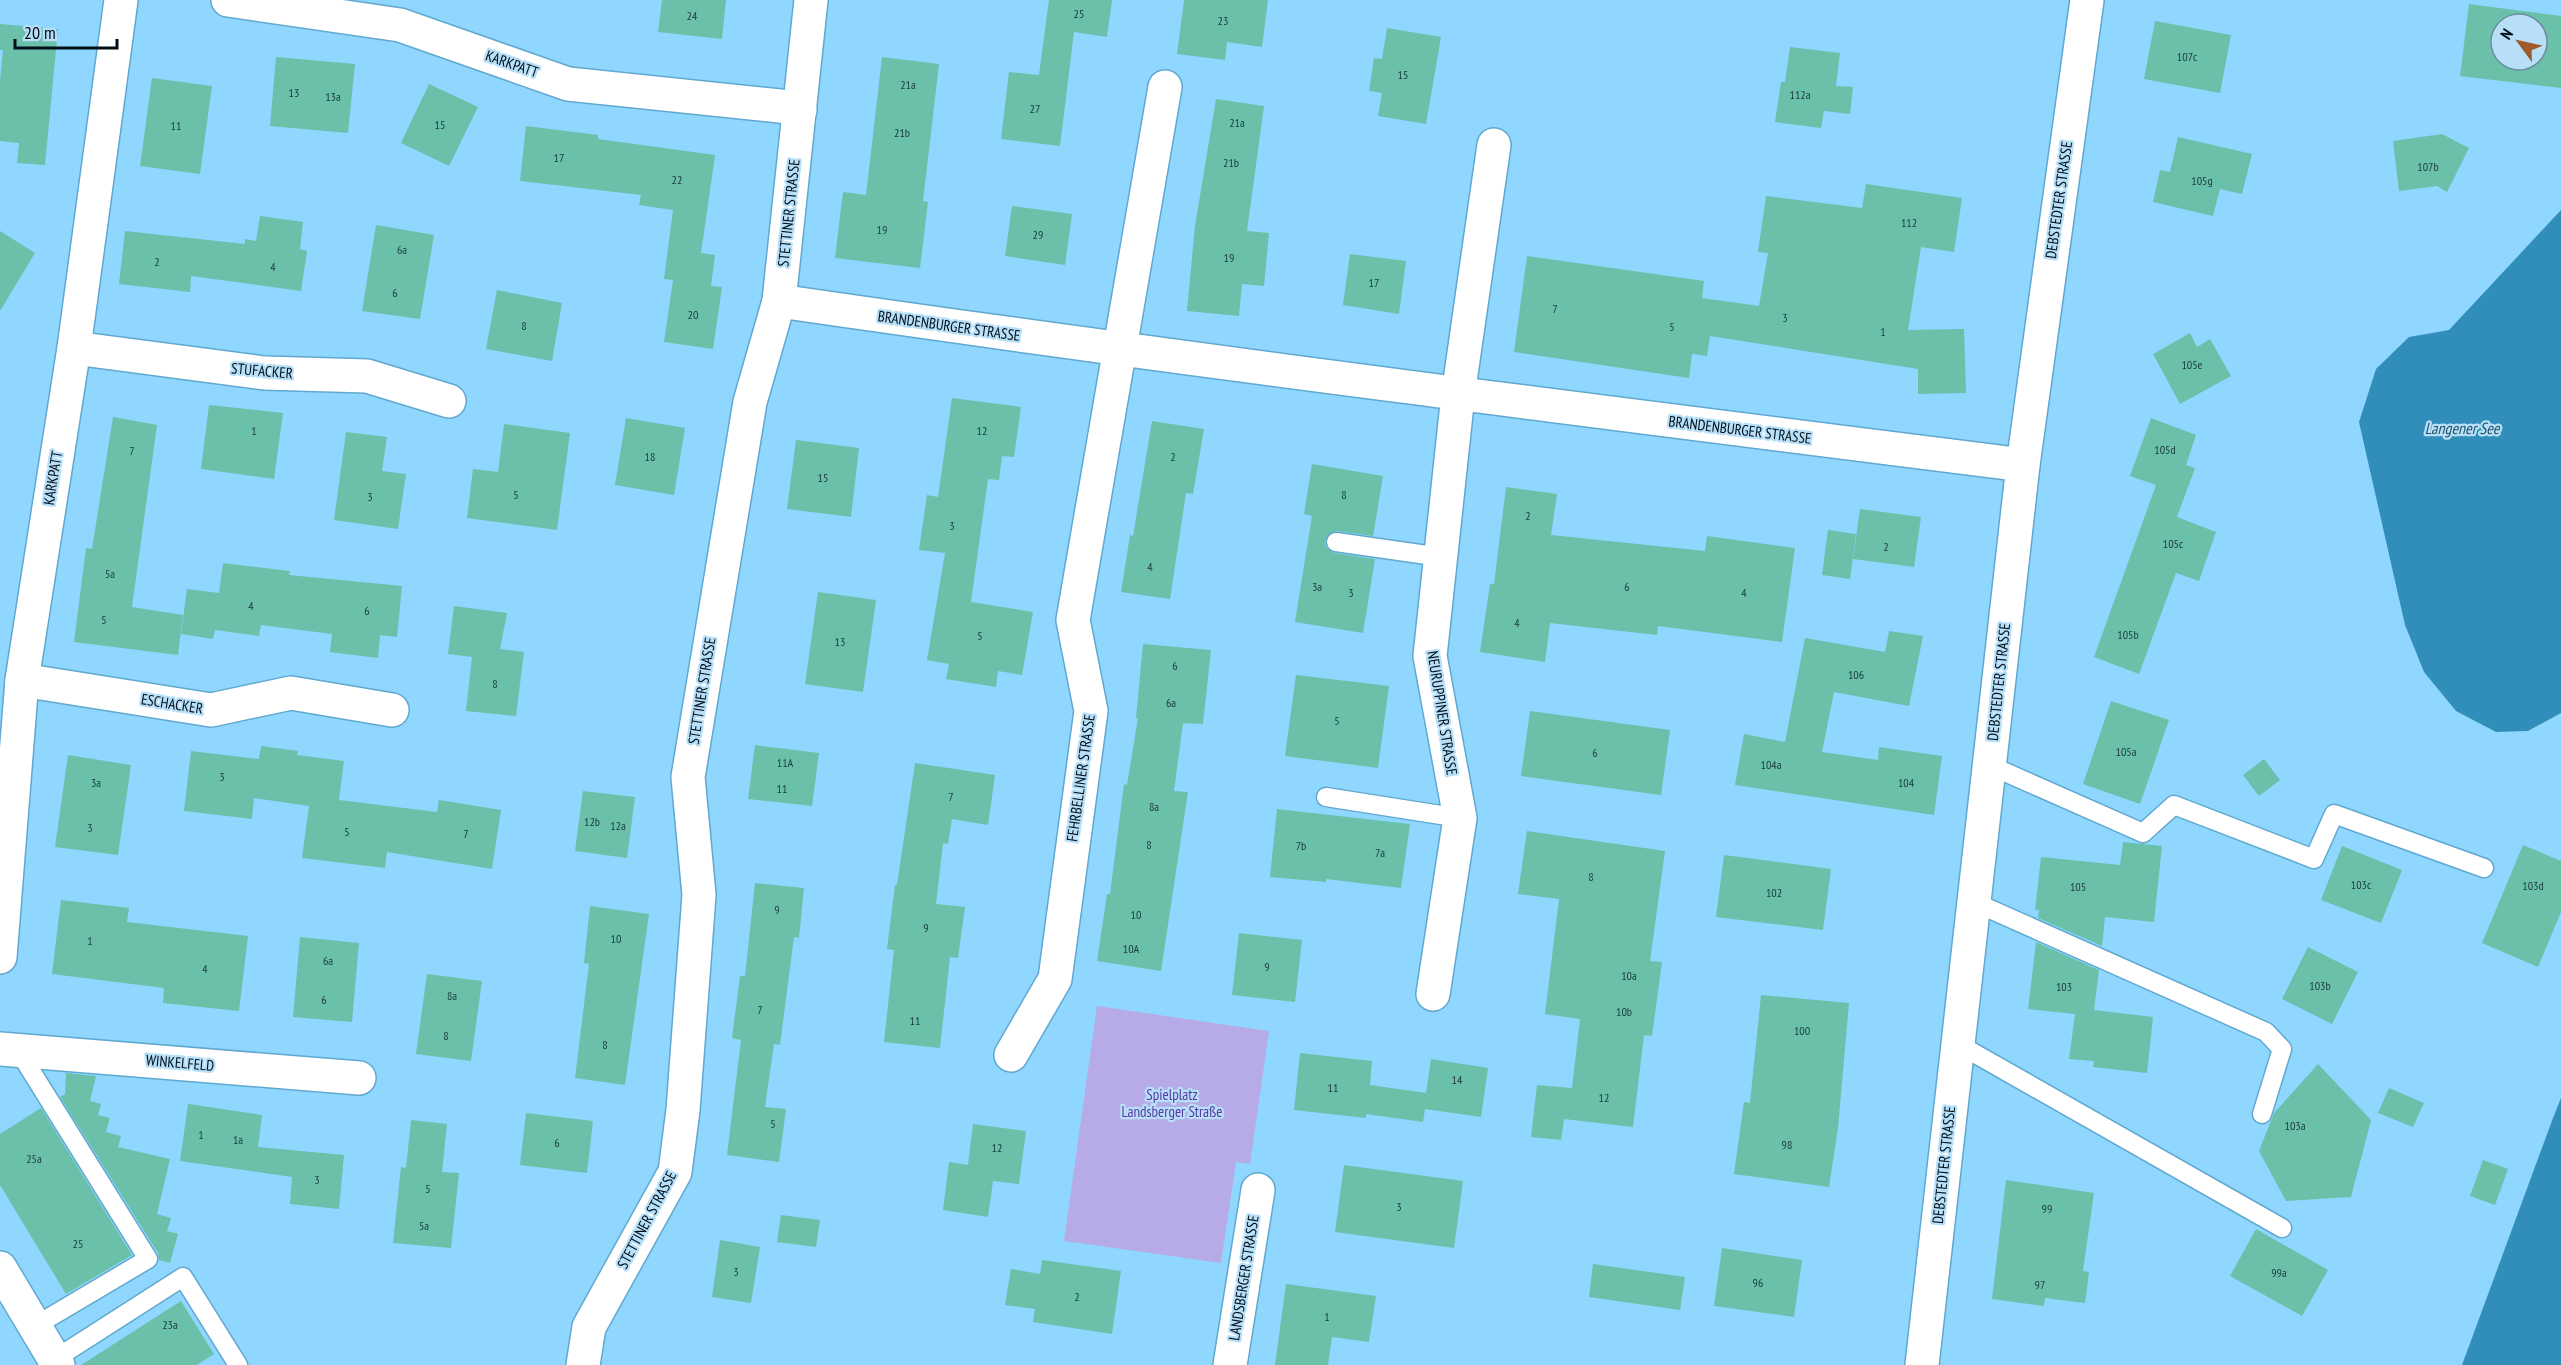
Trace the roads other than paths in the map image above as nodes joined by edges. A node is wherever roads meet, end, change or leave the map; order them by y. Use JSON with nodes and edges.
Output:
{"nodes":[{"id":1,"x":121,"y":0,"type":"edge"},
{"id":2,"x":228,"y":0,"type":"edge"},
{"id":3,"x":811,"y":0,"type":"edge"},
{"id":4,"x":2087,"y":0,"type":"edge"},
{"id":5,"x":1165,"y":87,"type":"dead end"},
{"id":6,"x":800,"y":110,"type":"junction"},
{"id":7,"x":1494,"y":145,"type":"dead end"},
{"id":8,"x":779,"y":301,"type":"junction"},
{"id":9,"x":74,"y":348,"type":"junction"},
{"id":10,"x":1119,"y":350,"type":"junction"},
{"id":11,"x":1458,"y":394,"type":"junction"},
{"id":12,"x":448,"y":401,"type":"dead end"},
{"id":13,"x":2023,"y":465,"type":"junction"},
{"id":14,"x":1336,"y":542,"type":"dead end"},
{"id":15,"x":1441,"y":557,"type":"junction"},
{"id":16,"x":22,"y":680,"type":"junction"},
{"id":17,"x":392,"y":710,"type":"dead end"},
{"id":18,"x":1989,"y":765,"type":"junction"},
{"id":19,"x":1326,"y":797,"type":"dead end"},
{"id":20,"x":1460,"y":818,"type":"junction"},
{"id":21,"x":2484,"y":868,"type":"dead end"},
{"id":22,"x":1974,"y":902,"type":"junction"},
{"id":23,"x":0,"y":957,"type":"edge"},
{"id":24,"x":1433,"y":994,"type":"dead end"},
{"id":25,"x":1958,"y":1044,"type":"junction"},
{"id":26,"x":9,"y":1050,"type":"edge"},
{"id":27,"x":1011,"y":1055,"type":"dead end"},
{"id":28,"x":359,"y":1078,"type":"dead end"},
{"id":29,"x":2262,"y":1114,"type":"dead end"},
{"id":30,"x":1258,"y":1190,"type":"dead end"},
{"id":31,"x":2282,"y":1228,"type":"dead end"},
{"id":32,"x":0,"y":1268,"type":"edge"},
{"id":33,"x":35,"y":1326,"type":"junction"},
{"id":34,"x":56,"y":1362,"type":"edge"},
{"id":35,"x":238,"y":1365,"type":"edge"},
{"id":36,"x":583,"y":1365,"type":"edge"},
{"id":37,"x":1230,"y":1365,"type":"edge"},
{"id":38,"x":1922,"y":1365,"type":"edge"}],
"edges":[{"from":1,"to":9,"type":"street","name":"KARKPATT"},
{"from":2,"to":6,"type":"street","name":"KARKPATT"},
{"from":3,"to":6,"type":"street","name":"STETTINER STRASSE"},
{"from":4,"to":13,"type":"street","name":"DEBSTEDTER STRASSE"},
{"from":5,"to":10,"type":"street"},
{"from":6,"to":8,"type":"street","name":"STETTINER STRASSE"},
{"from":7,"to":11,"type":"street"},
{"from":8,"to":10,"type":"street","name":"BRANDENBURGER STRASSE"},
{"from":8,"to":36,"type":"street","name":"STETTINER STRASSE"},
{"from":9,"to":12,"type":"street","name":"STUFACKER"},
{"from":9,"to":16,"type":"street","name":"KARKPATT"},
{"from":10,"to":11,"type":"street","name":"BRANDENBURGER STRASSE"},
{"from":10,"to":27,"type":"street","name":"FEHRBELLINER STRASSE"},
{"from":11,"to":13,"type":"street","name":"BRANDENBURGER STRASSE"},
{"from":11,"to":15,"type":"street","name":"NEURUPPINER STRASSE"},
{"from":13,"to":18,"type":"street","name":"DEBSTEDTER STRASSE"},
{"from":14,"to":15,"type":"lane"},
{"from":15,"to":20,"type":"street","name":"NEURUPPINER STRASSE"},
{"from":16,"to":17,"type":"street","name":"ESCHACKER"},
{"from":16,"to":23,"type":"street","name":"KARKPATT"},
{"from":18,"to":21,"type":"lane"},
{"from":18,"to":22,"type":"street","name":"DEBSTEDTER STRASSE"},
{"from":19,"to":20,"type":"lane"},
{"from":20,"to":24,"type":"street","name":"NEURUPPINER STRASSE"},
{"from":22,"to":25,"type":"street","name":"DEBSTEDTER STRASSE"},
{"from":22,"to":29,"type":"lane"},
{"from":25,"to":31,"type":"lane"},
{"from":25,"to":38,"type":"street","name":"DEBSTEDTER STRASSE"},
{"from":26,"to":28,"type":"street","name":"WINKELFELD"},
{"from":26,"to":33,"type":"lane"},
{"from":30,"to":37,"type":"street","name":"LANDSBERGER STRASSE"},
{"from":32,"to":33,"type":"street"},
{"from":33,"to":34,"type":"street"},
{"from":34,"to":35,"type":"lane"}]}
